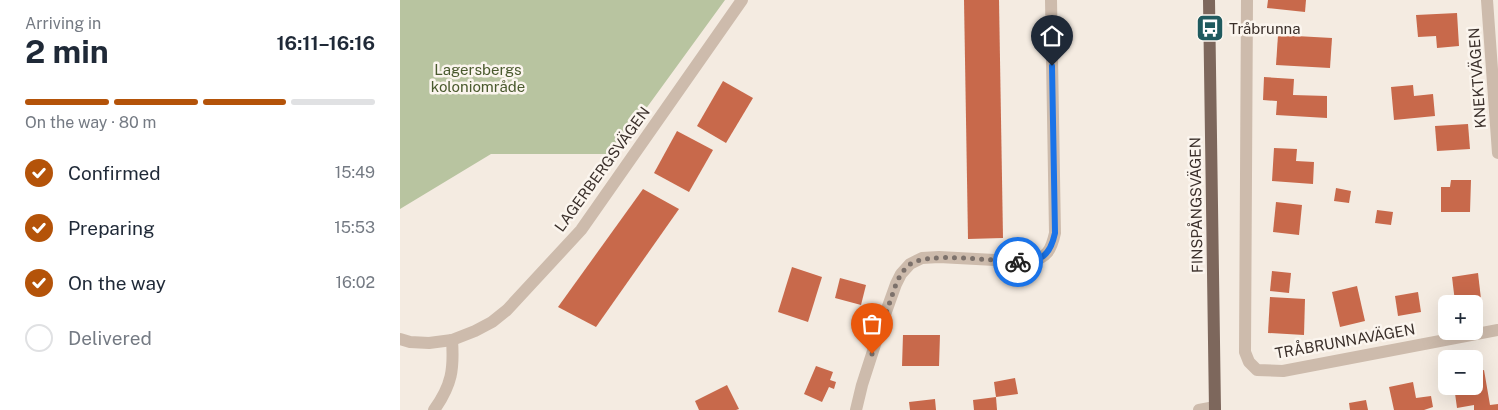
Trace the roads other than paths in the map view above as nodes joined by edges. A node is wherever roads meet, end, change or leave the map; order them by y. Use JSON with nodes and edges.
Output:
{"nodes":[{"id":1,"x":742,"y":0,"type":"edge"},
{"id":2,"x":1051,"y":0,"type":"edge"},
{"id":3,"x":1210,"y":0,"type":"edge"},
{"id":4,"x":1247,"y":0,"type":"edge"},
{"id":5,"x":1488,"y":0,"type":"edge"},
{"id":6,"x":1498,"y":153,"type":"edge"},
{"id":7,"x":1498,"y":330,"type":"edge"},
{"id":8,"x":400,"y":339,"type":"edge"},
{"id":9,"x":452,"y":340,"type":"junction"},
{"id":10,"x":1215,"y":409,"type":"edge"},
{"id":11,"x":434,"y":410,"type":"edge"},
{"id":12,"x":856,"y":410,"type":"edge"},
{"id":13,"x":1199,"y":410,"type":"edge"}],
"edges":[{"from":1,"to":9,"type":"street","name":"LAGERBERGSVÄGEN"},
{"from":2,"to":12,"type":"street"},
{"from":3,"to":10,"type":"main road","name":"FINSPÅNGSVÄGEN"},
{"from":4,"to":7,"type":"street","name":"TRÅBRUNNAVÄGEN"},
{"from":5,"to":6,"type":"street","name":"KNEKTVÄGEN"},
{"from":8,"to":9,"type":"street","name":"LAGERBERGSVÄGEN"},
{"from":9,"to":11,"type":"street"},
{"from":10,"to":13,"type":"street"}]}
